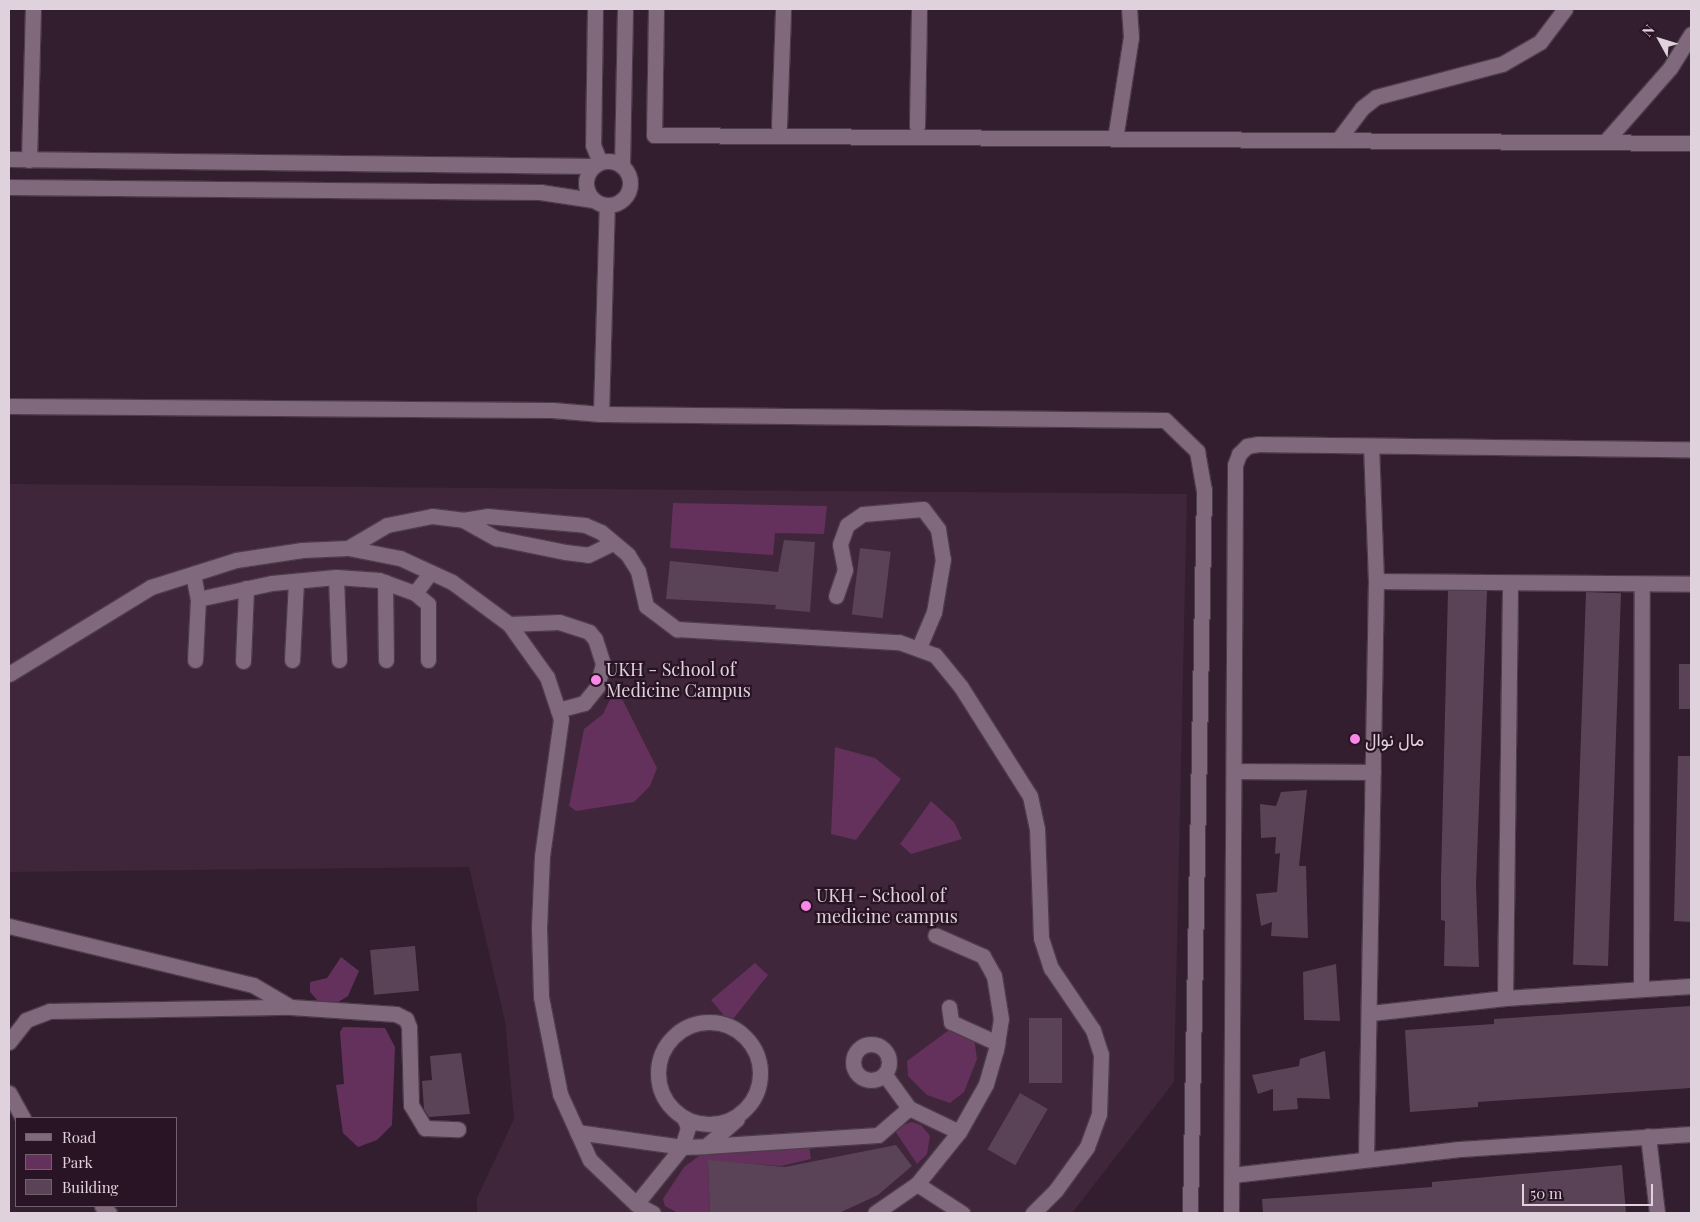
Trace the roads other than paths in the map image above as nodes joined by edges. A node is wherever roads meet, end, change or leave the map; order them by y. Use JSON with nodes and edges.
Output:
{"nodes":[{"id":1,"x":33,"y":9,"type":"edge"},
{"id":2,"x":595,"y":9,"type":"edge"},
{"id":3,"x":626,"y":9,"type":"edge"},
{"id":4,"x":656,"y":9,"type":"edge"},
{"id":5,"x":782,"y":9,"type":"edge"},
{"id":6,"x":920,"y":9,"type":"edge"},
{"id":7,"x":1128,"y":9,"type":"edge"},
{"id":8,"x":1566,"y":9,"type":"edge"},
{"id":9,"x":1691,"y":34,"type":"edge"},
{"id":10,"x":780,"y":126,"type":"dead end"},
{"id":11,"x":917,"y":126,"type":"dead end"},
{"id":12,"x":1116,"y":138,"type":"junction"},
{"id":13,"x":1338,"y":140,"type":"junction"},
{"id":14,"x":1605,"y":142,"type":"junction"},
{"id":15,"x":1691,"y":143,"type":"edge"},
{"id":16,"x":9,"y":160,"type":"edge"},
{"id":17,"x":29,"y":160,"type":"junction"},
{"id":18,"x":116,"y":161,"type":"junction"},
{"id":19,"x":597,"y":164,"type":"junction"},
{"id":20,"x":622,"y":166,"type":"junction"},
{"id":21,"x":9,"y":187,"type":"edge"},
{"id":22,"x":114,"y":188,"type":"junction"},
{"id":23,"x":600,"y":203,"type":"junction"},
{"id":24,"x":9,"y":406,"type":"edge"},
{"id":25,"x":601,"y":414,"type":"junction"},
{"id":26,"x":1371,"y":446,"type":"junction"},
{"id":27,"x":1691,"y":449,"type":"edge"},
{"id":28,"x":463,"y":520,"type":"junction"},
{"id":29,"x":613,"y":543,"type":"junction"},
{"id":30,"x":348,"y":548,"type":"junction"},
{"id":31,"x":431,"y":572,"type":"junction"},
{"id":32,"x":194,"y":574,"type":"junction"},
{"id":33,"x":336,"y":577,"type":"junction"},
{"id":34,"x":296,"y":581,"type":"junction"},
{"id":35,"x":1376,"y":581,"type":"junction"},
{"id":36,"x":385,"y":582,"type":"junction"},
{"id":37,"x":1510,"y":583,"type":"junction"},
{"id":38,"x":1642,"y":584,"type":"junction"},
{"id":39,"x":1691,"y":584,"type":"edge"},
{"id":40,"x":246,"y":588,"type":"junction"},
{"id":41,"x":415,"y":593,"type":"junction"},
{"id":42,"x":836,"y":596,"type":"dead end"},
{"id":43,"x":198,"y":599,"type":"junction"},
{"id":44,"x":509,"y":624,"type":"junction"},
{"id":45,"x":919,"y":647,"type":"junction"},
{"id":46,"x":195,"y":660,"type":"dead end"},
{"id":47,"x":292,"y":660,"type":"dead end"},
{"id":48,"x":339,"y":660,"type":"dead end"},
{"id":49,"x":386,"y":660,"type":"dead end"},
{"id":50,"x":428,"y":660,"type":"dead end"},
{"id":51,"x":243,"y":661,"type":"dead end"},
{"id":52,"x":9,"y":674,"type":"edge"},
{"id":53,"x":558,"y":710,"type":"junction"},
{"id":54,"x":1235,"y":770,"type":"junction"},
{"id":55,"x":1373,"y":772,"type":"junction"},
{"id":56,"x":9,"y":926,"type":"edge"},
{"id":57,"x":935,"y":935,"type":"dead end"},
{"id":58,"x":1691,"y":986,"type":"edge"},
{"id":59,"x":1641,"y":988,"type":"junction"},
{"id":60,"x":1505,"y":998,"type":"junction"},
{"id":61,"x":290,"y":1007,"type":"junction"},
{"id":62,"x":949,"y":1007,"type":"dead end"},
{"id":63,"x":1371,"y":1013,"type":"junction"},
{"id":64,"x":9,"y":1042,"type":"edge"},
{"id":65,"x":997,"y":1043,"type":"junction"},
{"id":66,"x":884,"y":1075,"type":"dead end"},
{"id":67,"x":9,"y":1093,"type":"edge"},
{"id":68,"x":909,"y":1108,"type":"junction"},
{"id":69,"x":740,"y":1114,"type":"junction"},
{"id":70,"x":21,"y":1117,"type":"edge"},
{"id":71,"x":684,"y":1118,"type":"junction"},
{"id":72,"x":458,"y":1129,"type":"dead end"},
{"id":73,"x":577,"y":1132,"type":"junction"},
{"id":74,"x":959,"y":1132,"type":"junction"},
{"id":75,"x":1691,"y":1134,"type":"edge"},
{"id":76,"x":1648,"y":1136,"type":"junction"},
{"id":77,"x":706,"y":1146,"type":"junction"},
{"id":78,"x":682,"y":1147,"type":"junction"},
{"id":79,"x":1366,"y":1158,"type":"junction"},
{"id":80,"x":1232,"y":1175,"type":"junction"},
{"id":81,"x":917,"y":1184,"type":"junction"},
{"id":82,"x":636,"y":1204,"type":"junction"},
{"id":83,"x":653,"y":1213,"type":"edge"},
{"id":84,"x":876,"y":1213,"type":"edge"},
{"id":85,"x":962,"y":1213,"type":"edge"},
{"id":86,"x":1032,"y":1213,"type":"edge"},
{"id":87,"x":1190,"y":1213,"type":"edge"},
{"id":88,"x":1231,"y":1213,"type":"edge"},
{"id":89,"x":1657,"y":1213,"type":"edge"}],
"edges":[{"from":1,"to":17,"type":"street"},
{"from":2,"to":19,"type":"street"},
{"from":3,"to":20,"type":"street"},
{"from":4,"to":12,"type":"street"},
{"from":5,"to":10,"type":"street"},
{"from":6,"to":11,"type":"street"},
{"from":7,"to":12,"type":"street"},
{"from":8,"to":13,"type":"street"},
{"from":9,"to":14,"type":"street"},
{"from":12,"to":13,"type":"street"},
{"from":13,"to":14,"type":"street"},
{"from":14,"to":15,"type":"street"},
{"from":16,"to":17,"type":"street"},
{"from":17,"to":18,"type":"street"},
{"from":18,"to":19,"type":"street"},
{"from":18,"to":22,"type":"street"},
{"from":19,"to":20,"type":"street"},
{"from":19,"to":23,"type":"street"},
{"from":20,"to":23,"type":"street"},
{"from":21,"to":22,"type":"street"},
{"from":22,"to":23,"type":"street"},
{"from":23,"to":25,"type":"street"},
{"from":24,"to":25,"type":"street"},
{"from":25,"to":87,"type":"street"},
{"from":26,"to":27,"type":"street"},
{"from":26,"to":35,"type":"street"},
{"from":26,"to":54,"type":"street"},
{"from":28,"to":29,"type":"street"},
{"from":28,"to":29,"type":"street"},
{"from":28,"to":30,"type":"street"},
{"from":29,"to":45,"type":"street"},
{"from":30,"to":31,"type":"street"},
{"from":30,"to":32,"type":"street"},
{"from":31,"to":41,"type":"street"},
{"from":31,"to":44,"type":"street"},
{"from":32,"to":43,"type":"street"},
{"from":32,"to":52,"type":"street"},
{"from":33,"to":34,"type":"street"},
{"from":33,"to":36,"type":"street"},
{"from":33,"to":48,"type":"street"},
{"from":34,"to":40,"type":"street"},
{"from":34,"to":47,"type":"street"},
{"from":35,"to":37,"type":"street"},
{"from":35,"to":55,"type":"street"},
{"from":36,"to":41,"type":"street"},
{"from":36,"to":49,"type":"street"},
{"from":37,"to":38,"type":"street"},
{"from":37,"to":60,"type":"street"},
{"from":38,"to":39,"type":"street"},
{"from":38,"to":59,"type":"street"},
{"from":40,"to":43,"type":"street"},
{"from":40,"to":51,"type":"street"},
{"from":41,"to":50,"type":"street"},
{"from":42,"to":45,"type":"street"},
{"from":43,"to":46,"type":"street"},
{"from":44,"to":53,"type":"street"},
{"from":44,"to":53,"type":"street"},
{"from":45,"to":86,"type":"street"},
{"from":53,"to":73,"type":"street"},
{"from":54,"to":55,"type":"street"},
{"from":54,"to":80,"type":"street"},
{"from":55,"to":63,"type":"street"},
{"from":56,"to":61,"type":"street"},
{"from":57,"to":65,"type":"street"},
{"from":58,"to":59,"type":"street"},
{"from":59,"to":60,"type":"street"},
{"from":60,"to":63,"type":"street"},
{"from":61,"to":64,"type":"street"},
{"from":61,"to":72,"type":"street"},
{"from":62,"to":65,"type":"street"},
{"from":63,"to":79,"type":"street"},
{"from":65,"to":74,"type":"street"},
{"from":66,"to":68,"type":"street"},
{"from":67,"to":70,"type":"street"},
{"from":68,"to":74,"type":"street"},
{"from":68,"to":77,"type":"street"},
{"from":69,"to":71,"type":"street"},
{"from":69,"to":71,"type":"street"},
{"from":69,"to":77,"type":"street"},
{"from":71,"to":78,"type":"street"},
{"from":73,"to":78,"type":"street"},
{"from":73,"to":82,"type":"street"},
{"from":74,"to":81,"type":"street"},
{"from":75,"to":76,"type":"street"},
{"from":76,"to":79,"type":"street"},
{"from":76,"to":89,"type":"street"},
{"from":77,"to":78,"type":"street"},
{"from":78,"to":82,"type":"street"},
{"from":79,"to":80,"type":"street"},
{"from":80,"to":88,"type":"street"},
{"from":81,"to":84,"type":"street"},
{"from":81,"to":85,"type":"street"},
{"from":82,"to":83,"type":"street"}]}
